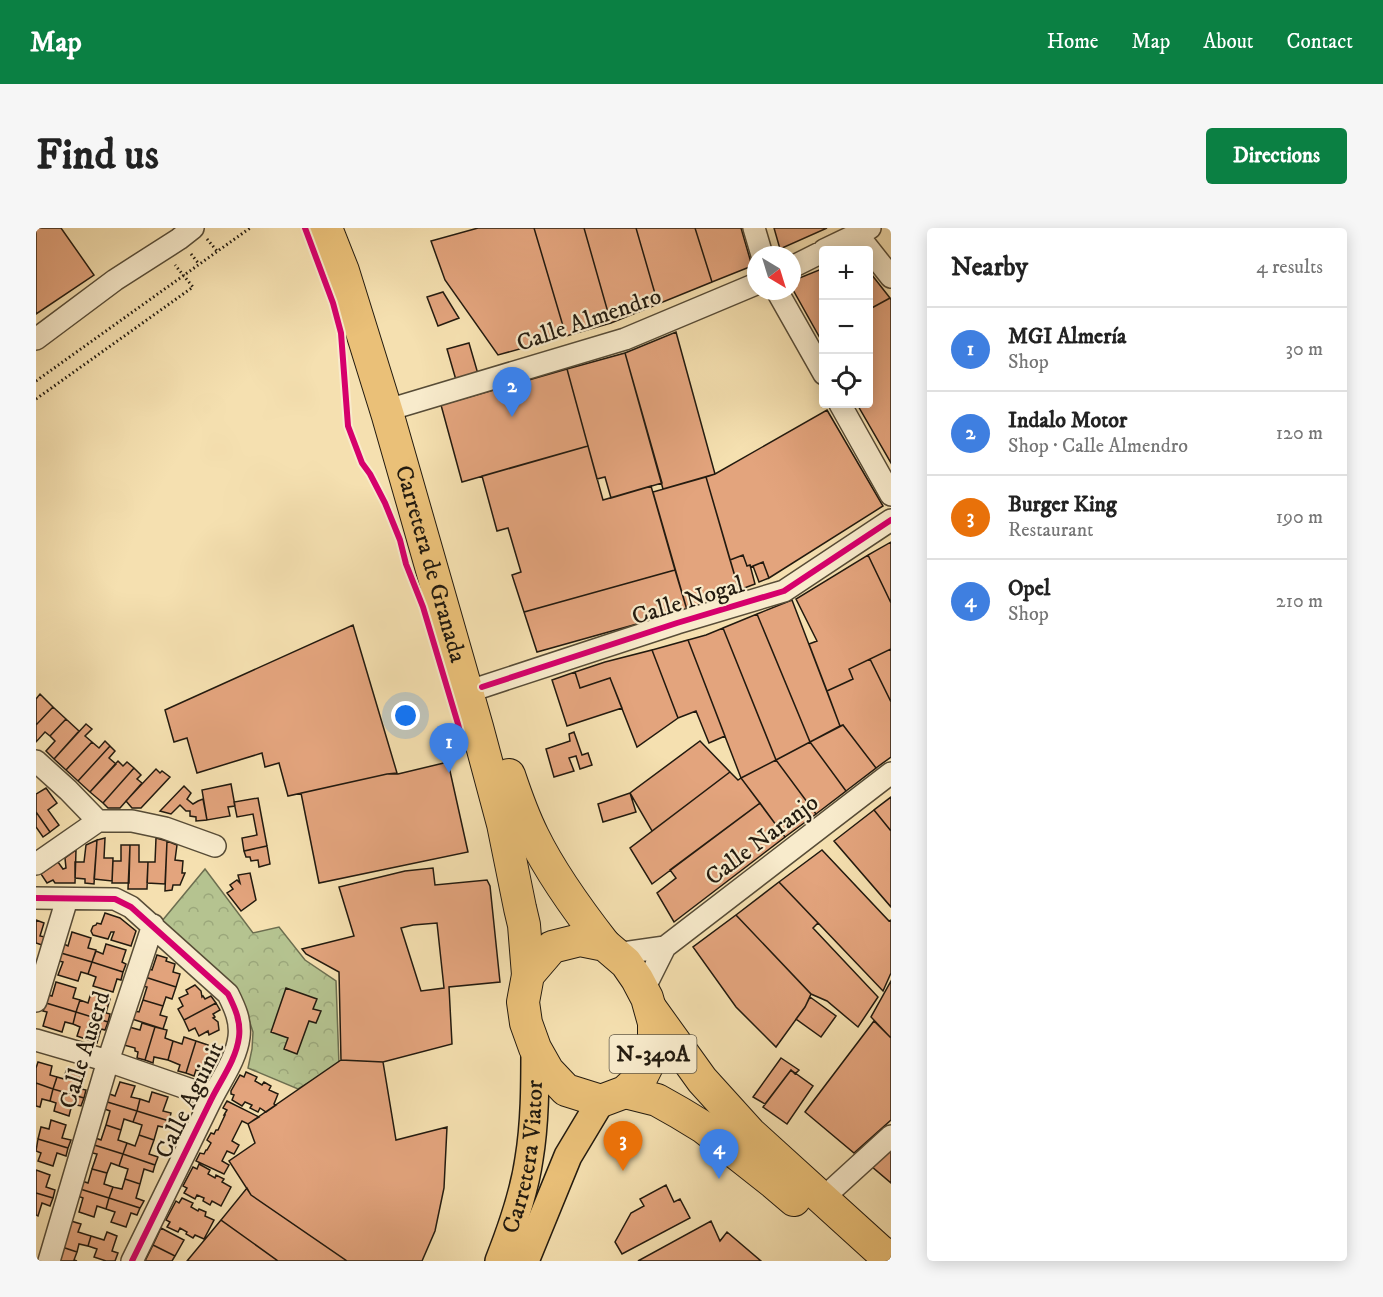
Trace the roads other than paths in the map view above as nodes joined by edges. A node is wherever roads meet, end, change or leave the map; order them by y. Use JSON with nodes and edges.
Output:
{"nodes":[{"id":1,"x":193,"y":228,"type":"edge"},
{"id":2,"x":326,"y":228,"type":"edge"},
{"id":3,"x":339,"y":228,"type":"edge"},
{"id":4,"x":754,"y":228,"type":"edge"},
{"id":5,"x":863,"y":231,"type":"edge"},
{"id":6,"x":759,"y":246,"type":"edge"},
{"id":7,"x":834,"y":246,"type":"edge"},
{"id":8,"x":819,"y":254,"type":"edge"},
{"id":9,"x":801,"y":262,"type":"edge"},
{"id":10,"x":891,"y":277,"type":"edge"},
{"id":11,"x":747,"y":288,"type":"edge"},
{"id":12,"x":782,"y":300,"type":"edge"},
{"id":13,"x":36,"y":339,"type":"edge"},
{"id":14,"x":819,"y":365,"type":"edge"},
{"id":15,"x":401,"y":406,"type":"junction"},
{"id":16,"x":842,"y":408,"type":"edge"},
{"id":17,"x":891,"y":495,"type":"edge"},
{"id":18,"x":891,"y":520,"type":"edge"},
{"id":19,"x":482,"y":687,"type":"junction"},
{"id":20,"x":36,"y":761,"type":"edge"},
{"id":21,"x":891,"y":773,"type":"edge"},
{"id":22,"x":98,"y":821,"type":"junction"},
{"id":23,"x":215,"y":846,"type":"dead end"},
{"id":24,"x":36,"y":864,"type":"edge"},
{"id":25,"x":36,"y":898,"type":"edge"},
{"id":26,"x":67,"y":899,"type":"junction"},
{"id":27,"x":153,"y":925,"type":"junction"},
{"id":28,"x":665,"y":947,"type":"junction"},
{"id":29,"x":610,"y":950,"type":"junction"},
{"id":30,"x":528,"y":975,"type":"junction"},
{"id":31,"x":647,"y":999,"type":"junction"},
{"id":32,"x":36,"y":1001,"type":"edge"},
{"id":33,"x":36,"y":1040,"type":"edge"},
{"id":34,"x":534,"y":1048,"type":"junction"},
{"id":35,"x":108,"y":1061,"type":"junction"},
{"id":36,"x":212,"y":1097,"type":"junction"},
{"id":37,"x":613,"y":1097,"type":"junction"},
{"id":38,"x":891,"y":1136,"type":"edge"},
{"id":39,"x":822,"y":1199,"type":"junction"},
{"id":40,"x":891,"y":1258,"type":"edge"},
{"id":41,"x":49,"y":1261,"type":"edge"},
{"id":42,"x":132,"y":1261,"type":"edge"},
{"id":43,"x":499,"y":1261,"type":"edge"},
{"id":44,"x":525,"y":1261,"type":"edge"},
{"id":45,"x":863,"y":1261,"type":"edge"}],
"edges":[{"from":1,"to":13,"type":"street"},
{"from":2,"to":30,"type":"highway","name":"Carretera de Granada","number":"N-340A"},
{"from":3,"to":15,"type":"highway","name":"Carretera de Granada","number":"N-340A"},
{"from":4,"to":6,"type":"street"},
{"from":5,"to":7,"type":"street"},
{"from":5,"to":10,"type":"street"},
{"from":8,"to":9,"type":"street"},
{"from":11,"to":15,"type":"street","name":"Calle Almendro"},
{"from":12,"to":14,"type":"street"},
{"from":15,"to":19,"type":"highway","name":"Carretera de Granada","number":"N-340A"},
{"from":16,"to":17,"type":"street"},
{"from":18,"to":19,"type":"street","name":"Calle Nogal"},
{"from":19,"to":29,"type":"highway","name":"Carretera de Granada","number":"N-340A"},
{"from":20,"to":22,"type":"street"},
{"from":21,"to":28,"type":"street","name":"Calle Naranjo"},
{"from":22,"to":23,"type":"street"},
{"from":22,"to":24,"type":"street"},
{"from":25,"to":26,"type":"street","name":"Calle Aguinit"},
{"from":26,"to":27,"type":"street","name":"Calle Aguinit"},
{"from":26,"to":32,"type":"street"},
{"from":27,"to":35,"type":"street","name":"Calle Auserd"},
{"from":27,"to":36,"type":"street","name":"Calle Aguinit"},
{"from":28,"to":29,"type":"street","name":"Calle Naranjo"},
{"from":28,"to":31,"type":"street","name":"Calle Naranjo"},
{"from":29,"to":30,"type":"highway"},
{"from":29,"to":31,"type":"highway","number":"N-340A"},
{"from":30,"to":34,"type":"highway","number":"N-340A"},
{"from":31,"to":37,"type":"highway","number":"N-340A"},
{"from":31,"to":39,"type":"highway","number":"N-340A"},
{"from":33,"to":35,"type":"street"},
{"from":34,"to":37,"type":"highway","number":"N-340A"},
{"from":34,"to":43,"type":"main road","name":"Carretera Viator"},
{"from":35,"to":36,"type":"street"},
{"from":35,"to":41,"type":"street","name":"Calle Auserd"},
{"from":36,"to":42,"type":"street","name":"Calle Aguinit"},
{"from":37,"to":44,"type":"main road","name":"Carretera Viator"},
{"from":37,"to":45,"type":"highway","number":"N-340A"},
{"from":38,"to":39,"type":"street"},
{"from":39,"to":40,"type":"highway","number":"N-340A"}]}
